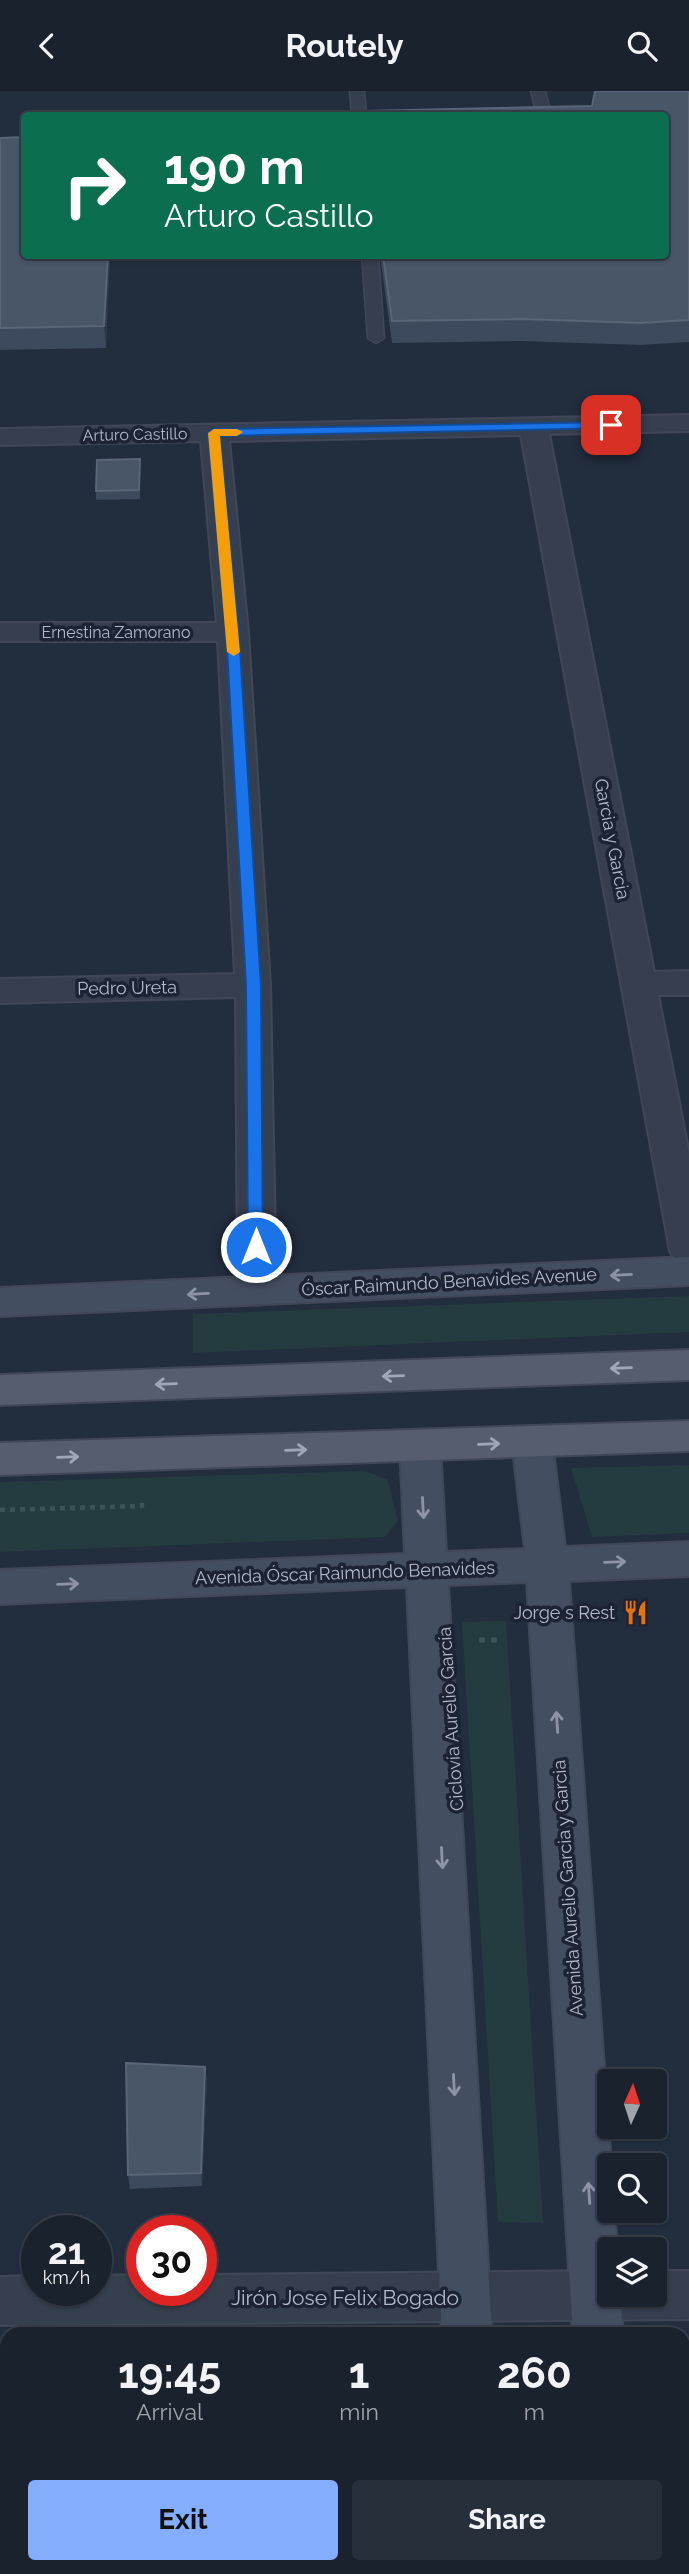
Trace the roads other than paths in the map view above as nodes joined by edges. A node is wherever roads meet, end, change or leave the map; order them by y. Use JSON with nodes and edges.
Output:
{"nodes":[{"id":1,"x":357,"y":91,"type":"edge"},
{"id":2,"x":538,"y":91,"type":"edge"},
{"id":3,"x":359,"y":112,"type":"edge"},
{"id":4,"x":543,"y":112,"type":"edge"},
{"id":5,"x":370,"y":259,"type":"edge"},
{"id":6,"x":376,"y":338,"type":"dead end"},
{"id":7,"x":689,"y":423,"type":"edge"},
{"id":8,"x":534,"y":427,"type":"junction"},
{"id":9,"x":214,"y":433,"type":"junction"},
{"id":10,"x":0,"y":437,"type":"edge"},
{"id":11,"x":0,"y":632,"type":"edge"},
{"id":12,"x":233,"y":632,"type":"junction"},
{"id":13,"x":689,"y":983,"type":"edge"},
{"id":14,"x":253,"y":985,"type":"junction"},
{"id":15,"x":639,"y":985,"type":"junction"},
{"id":16,"x":0,"y":991,"type":"edge"},
{"id":17,"x":689,"y":1251,"type":"edge"},
{"id":18,"x":689,"y":1271,"type":"edge"},
{"id":19,"x":257,"y":1291,"type":"junction"},
{"id":20,"x":0,"y":1302,"type":"edge"},
{"id":21,"x":689,"y":1366,"type":"edge"},
{"id":22,"x":0,"y":1391,"type":"edge"},
{"id":23,"x":689,"y":1436,"type":"edge"},
{"id":24,"x":531,"y":1442,"type":"junction"},
{"id":25,"x":420,"y":1446,"type":"junction"},
{"id":26,"x":0,"y":1459,"type":"edge"},
{"id":27,"x":689,"y":1559,"type":"edge"},
{"id":28,"x":547,"y":1565,"type":"junction"},
{"id":29,"x":426,"y":1569,"type":"junction"},
{"id":30,"x":0,"y":1587,"type":"edge"},
{"id":31,"x":689,"y":2295,"type":"edge"},
{"id":32,"x":0,"y":2301,"type":"edge"},
{"id":33,"x":597,"y":2315,"type":"edge"},
{"id":34,"x":466,"y":2316,"type":"edge"}],
"edges":[{"from":1,"to":3,"type":"lane"},
{"from":2,"to":4,"type":"lane"},
{"from":5,"to":6,"type":"lane"},
{"from":7,"to":8,"type":"street","name":"Arturo Castillo"},
{"from":8,"to":9,"type":"street","name":"Arturo Castillo"},
{"from":8,"to":15,"type":"street","name":"Garcia y Garcia"},
{"from":9,"to":10,"type":"street","name":"Arturo Castillo"},
{"from":9,"to":12,"type":"street"},
{"from":11,"to":12,"type":"street","name":"Ernestina Zamorano"},
{"from":12,"to":14,"type":"street"},
{"from":13,"to":15,"type":"street"},
{"from":14,"to":16,"type":"street","name":"Pedro Ureta"},
{"from":14,"to":19,"type":"street"},
{"from":15,"to":17,"type":"street","name":"Garcia y Garcia"},
{"from":18,"to":19,"type":"main road","name":"Óscar Raimundo Benavides Avenue","one_way":true},
{"from":19,"to":20,"type":"main road","name":"Óscar Raimundo Benavides Avenue","one_way":true},
{"from":21,"to":22,"type":"main road","one_way":true},
{"from":23,"to":24,"type":"main road"},
{"from":25,"to":24,"type":"main road","one_way":true},
{"from":24,"to":28,"type":"main road","name":"Avenida Aurelio Garcia y Garcia"},
{"from":26,"to":25,"type":"main road","one_way":true},
{"from":25,"to":29,"type":"main road","one_way":true},
{"from":28,"to":27,"type":"main road","name":"Avenida Óscar Raimundo Benavides","one_way":true},
{"from":28,"to":29,"type":"main road","name":"Avenida Óscar Raimundo Benavides"},
{"from":33,"to":28,"type":"main road","name":"Avenida Aurelio Garcia y Garcia","one_way":true},
{"from":30,"to":29,"type":"main road","name":"Avenida Óscar Raimundo Benavides","one_way":true},
{"from":29,"to":34,"type":"main road","one_way":true},
{"from":31,"to":33,"type":"street","name":"Jirón Jose Felix Bogado"},
{"from":32,"to":34,"type":"street","name":"Jirón Jose Felix Bogado"},
{"from":33,"to":34,"type":"street","name":"Jirón Jose Felix Bogado"}]}
